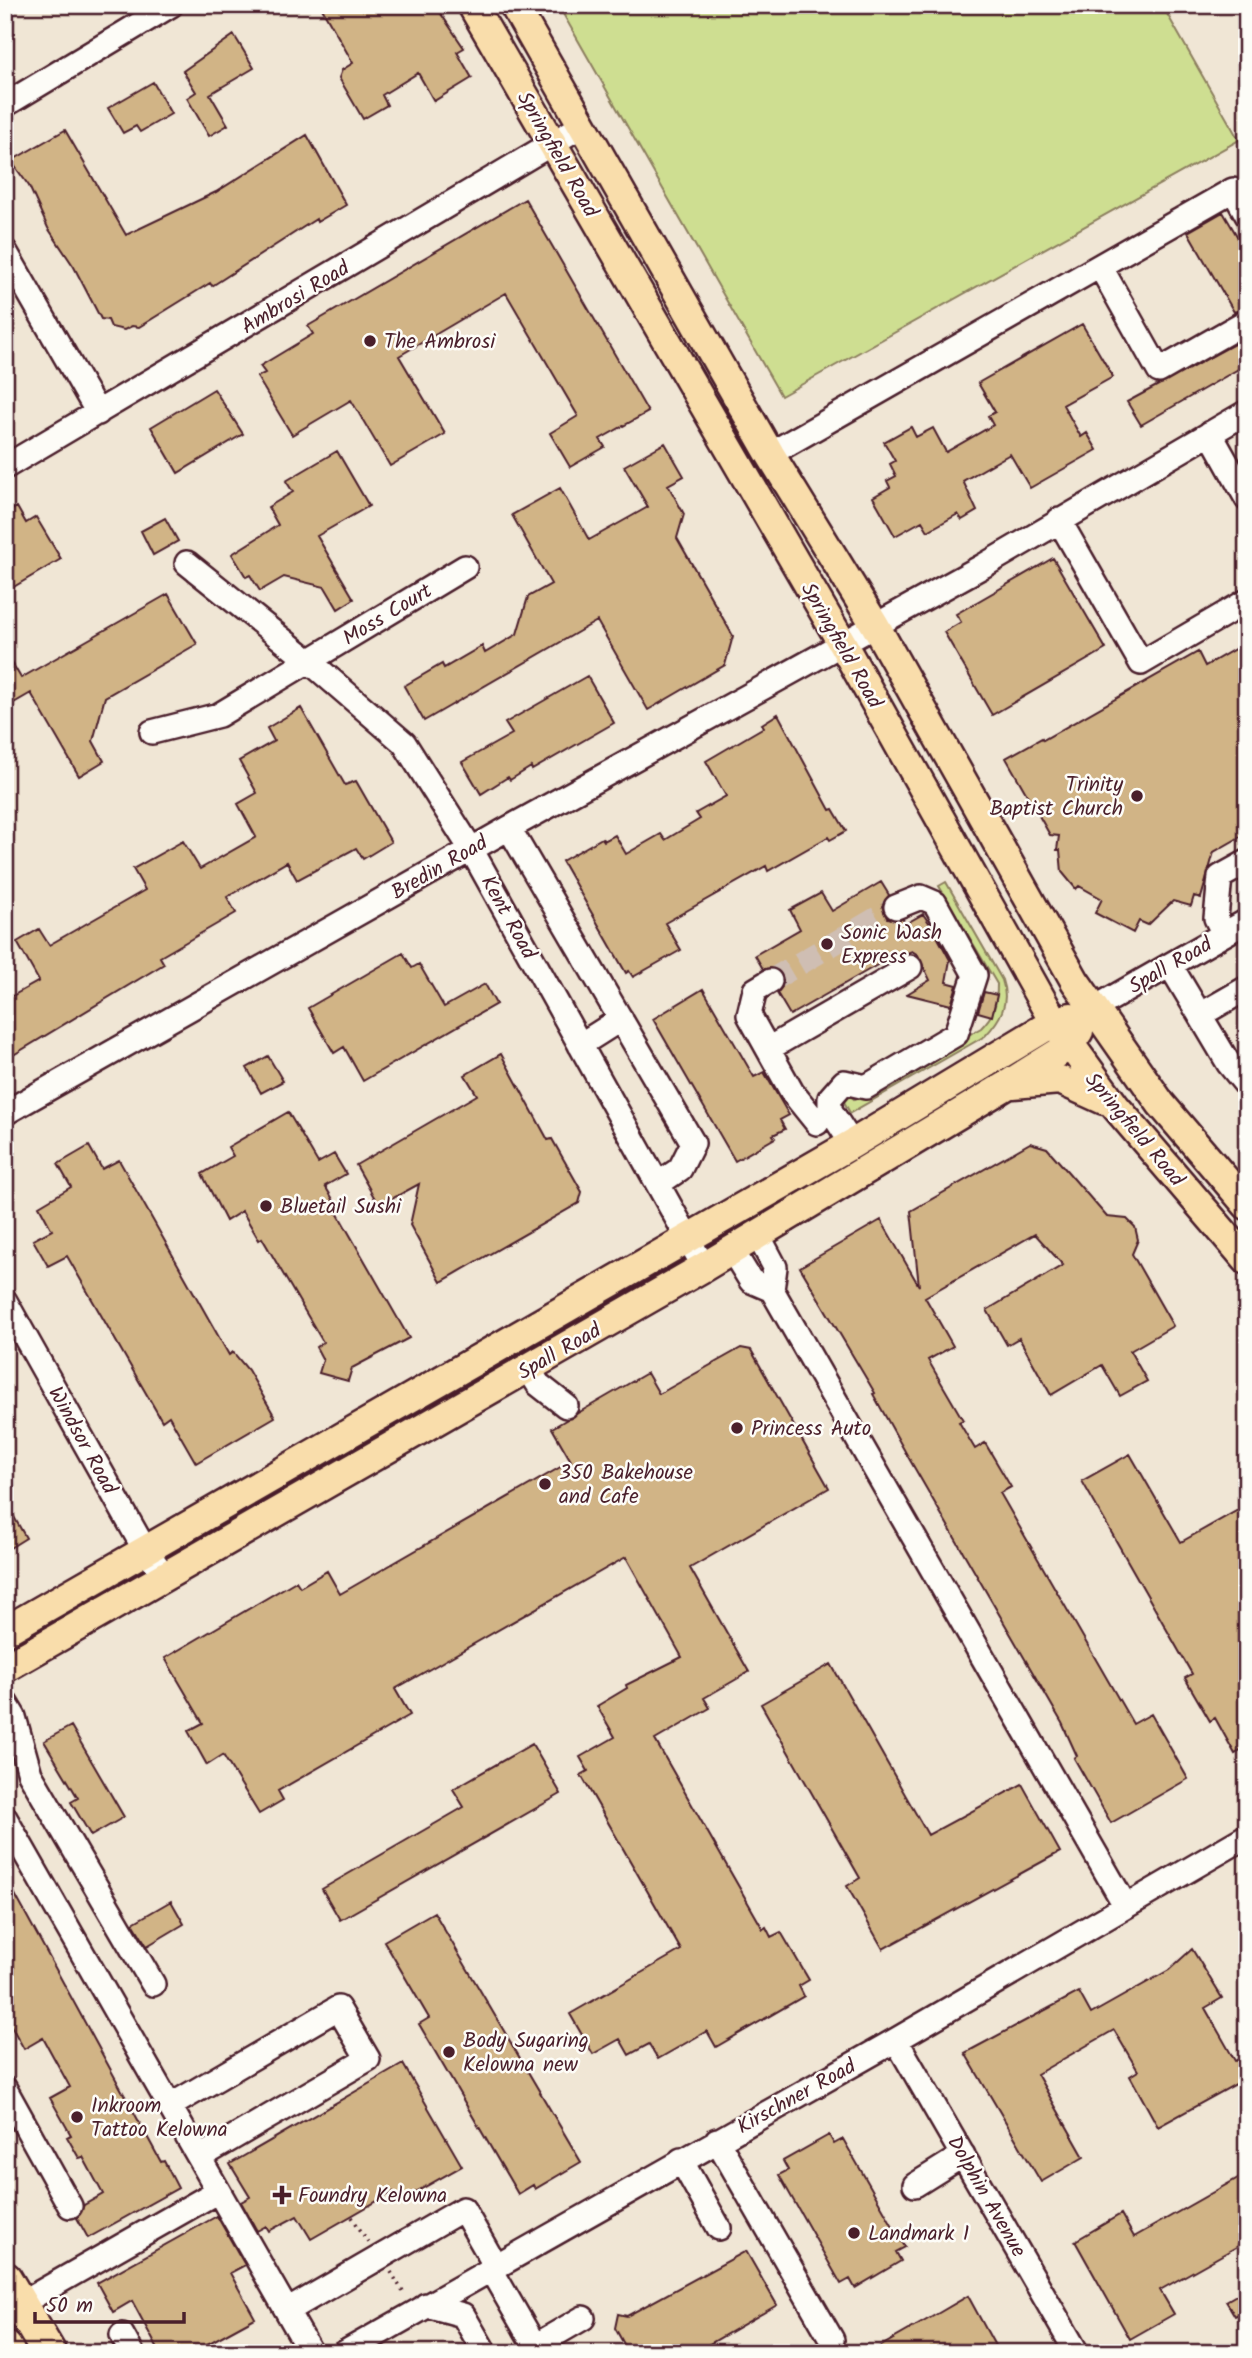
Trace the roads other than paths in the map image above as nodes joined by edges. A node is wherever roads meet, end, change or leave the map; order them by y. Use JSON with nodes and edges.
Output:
{"nodes":[{"id":1,"x":172,"y":5,"type":"edge"},
{"id":2,"x":472,"y":5,"type":"edge"},
{"id":3,"x":514,"y":5,"type":"edge"},
{"id":4,"x":5,"y":105,"type":"edge"},
{"id":5,"x":583,"y":125,"type":"junction"},
{"id":6,"x":552,"y":144,"type":"junction"},
{"id":7,"x":1247,"y":215,"type":"edge"},
{"id":8,"x":5,"y":251,"type":"edge"},
{"id":9,"x":1100,"y":266,"type":"junction"},
{"id":10,"x":1247,"y":321,"type":"edge"},
{"id":11,"x":1247,"y":412,"type":"edge"},
{"id":12,"x":97,"y":414,"type":"junction"},
{"id":13,"x":1210,"y":433,"type":"junction"},
{"id":14,"x":770,"y":454,"type":"junction"},
{"id":15,"x":5,"y":467,"type":"edge"},
{"id":16,"x":1247,"y":499,"type":"edge"},
{"id":17,"x":1059,"y":520,"type":"junction"},
{"id":18,"x":187,"y":563,"type":"dead end"},
{"id":19,"x":465,"y":568,"type":"dead end"},
{"id":20,"x":1247,"y":601,"type":"edge"},
{"id":21,"x":875,"y":625,"type":"junction"},
{"id":22,"x":842,"y":643,"type":"junction"},
{"id":23,"x":309,"y":661,"type":"junction"},
{"id":24,"x":152,"y":732,"type":"dead end"},
{"id":25,"x":509,"y":828,"type":"junction"},
{"id":26,"x":471,"y":849,"type":"junction"},
{"id":27,"x":1247,"y":862,"type":"edge"},
{"id":28,"x":896,"y":908,"type":"tunnel mouth"},
{"id":29,"x":1247,"y":921,"type":"edge"},
{"id":30,"x":1224,"y":934,"type":"junction"},
{"id":31,"x":1170,"y":965,"type":"junction"},
{"id":32,"x":911,"y":967,"type":"dead end"},
{"id":33,"x":770,"y":981,"type":"tunnel mouth"},
{"id":34,"x":1247,"y":988,"type":"edge"},
{"id":35,"x":1093,"y":1009,"type":"junction"},
{"id":36,"x":1200,"y":1015,"type":"junction"},
{"id":37,"x":621,"y":1019,"type":"junction"},
{"id":38,"x":1062,"y":1034,"type":"junction"},
{"id":39,"x":580,"y":1045,"type":"junction"},
{"id":40,"x":768,"y":1049,"type":"junction"},
{"id":41,"x":844,"y":1082,"type":"junction"},
{"id":42,"x":1007,"y":1085,"type":"junction"},
{"id":43,"x":1247,"y":1086,"type":"edge"},
{"id":44,"x":1115,"y":1106,"type":"junction"},
{"id":45,"x":5,"y":1113,"type":"edge"},
{"id":46,"x":817,"y":1123,"type":"junction"},
{"id":47,"x":852,"y":1144,"type":"junction"},
{"id":48,"x":827,"y":1158,"type":"junction"},
{"id":49,"x":658,"y":1184,"type":"junction"},
{"id":50,"x":1247,"y":1205,"type":"edge"},
{"id":51,"x":758,"y":1235,"type":"junction"},
{"id":52,"x":688,"y":1237,"type":"junction"},
{"id":53,"x":732,"y":1250,"type":"junction"},
{"id":54,"x":1247,"y":1260,"type":"edge"},
{"id":55,"x":704,"y":1267,"type":"junction"},
{"id":56,"x":772,"y":1290,"type":"junction"},
{"id":57,"x":5,"y":1301,"type":"edge"},
{"id":58,"x":529,"y":1368,"type":"junction"},
{"id":59,"x":566,"y":1406,"type":"dead end"},
{"id":60,"x":145,"y":1550,"type":"junction"},
{"id":61,"x":166,"y":1577,"type":"junction"},
{"id":62,"x":5,"y":1631,"type":"edge"},
{"id":63,"x":5,"y":1668,"type":"edge"},
{"id":64,"x":5,"y":1702,"type":"edge"},
{"id":65,"x":5,"y":1818,"type":"edge"},
{"id":66,"x":1247,"y":1836,"type":"edge"},
{"id":67,"x":1125,"y":1905,"type":"junction"},
{"id":68,"x":153,"y":1984,"type":"dead end"},
{"id":69,"x":896,"y":2039,"type":"junction"},
{"id":70,"x":5,"y":2089,"type":"edge"},
{"id":71,"x":170,"y":2106,"type":"junction"},
{"id":72,"x":717,"y":2140,"type":"junction"},
{"id":73,"x":963,"y":2155,"type":"junction"},
{"id":74,"x":200,"y":2157,"type":"junction"},
{"id":75,"x":681,"y":2160,"type":"junction"},
{"id":76,"x":915,"y":2185,"type":"dead end"},
{"id":77,"x":218,"y":2190,"type":"junction"},
{"id":78,"x":70,"y":2206,"type":"dead end"},
{"id":79,"x":719,"y":2228,"type":"dead end"},
{"id":80,"x":492,"y":2266,"type":"junction"},
{"id":81,"x":13,"y":2292,"type":"edge"},
{"id":82,"x":426,"y":2305,"type":"junction"},
{"id":83,"x":287,"y":2311,"type":"junction"},
{"id":84,"x":583,"y":2318,"type":"dead end"},
{"id":85,"x":832,"y":2340,"type":"dead end"},
{"id":86,"x":5,"y":2348,"type":"edge"},
{"id":87,"x":537,"y":2349,"type":"edge"},
{"id":88,"x":8,"y":2353,"type":"edge"},
{"id":89,"x":49,"y":2353,"type":"edge"},
{"id":90,"x":311,"y":2353,"type":"edge"},
{"id":91,"x":344,"y":2353,"type":"edge"},
{"id":92,"x":485,"y":2353,"type":"edge"},
{"id":93,"x":1077,"y":2353,"type":"edge"}],
"edges":[{"from":1,"to":4,"type":"street"},
{"from":2,"to":6,"type":"main road","name":"Springfield Road"},
{"from":3,"to":5,"type":"main road","name":"Springfield Road"},
{"from":5,"to":6,"type":"street","name":"Ambrosi Road"},
{"from":5,"to":14,"type":"main road","name":"Springfield Road"},
{"from":6,"to":12,"type":"street","name":"Ambrosi Road"},
{"from":6,"to":22,"type":"main road","name":"Springfield Road"},
{"from":7,"to":9,"type":"street"},
{"from":8,"to":12,"type":"street"},
{"from":9,"to":10,"type":"street"},
{"from":9,"to":14,"type":"street"},
{"from":11,"to":13,"type":"street","name":"Bredin Road"},
{"from":12,"to":15,"type":"street","name":"Ambrosi Road"},
{"from":13,"to":16,"type":"street"},
{"from":13,"to":17,"type":"street","name":"Bredin Road"},
{"from":14,"to":21,"type":"main road","name":"Springfield Road"},
{"from":17,"to":20,"type":"street"},
{"from":17,"to":21,"type":"street","name":"Bredin Road"},
{"from":18,"to":23,"type":"street","name":"Kent Road"},
{"from":19,"to":23,"type":"street","name":"Moss Court"},
{"from":21,"to":22,"type":"street","name":"Bredin Road"},
{"from":21,"to":35,"type":"main road","name":"Springfield Road"},
{"from":22,"to":25,"type":"street","name":"Bredin Road"},
{"from":22,"to":38,"type":"main road","name":"Springfield Road"},
{"from":23,"to":24,"type":"street","name":"Moss Court"},
{"from":23,"to":26,"type":"street","name":"Kent Road"},
{"from":25,"to":26,"type":"street","name":"Bredin Road"},
{"from":25,"to":37,"type":"street"},
{"from":26,"to":39,"type":"street","name":"Kent Road"},
{"from":26,"to":45,"type":"street","name":"Bredin Road"},
{"from":27,"to":30,"type":"street"},
{"from":28,"to":41,"type":"street"},
{"from":29,"to":30,"type":"street","name":"Spall Road"},
{"from":30,"to":31,"type":"street","name":"Spall Road"},
{"from":31,"to":35,"type":"street","name":"Spall Road"},
{"from":31,"to":36,"type":"street"},
{"from":32,"to":40,"type":"street"},
{"from":33,"to":40,"type":"street"},
{"from":34,"to":36,"type":"street"},
{"from":35,"to":38,"type":"main road","name":"Spall Road"},
{"from":35,"to":50,"type":"main road","name":"Springfield Road"},
{"from":36,"to":43,"type":"street"},
{"from":37,"to":39,"type":"street"},
{"from":37,"to":49,"type":"street"},
{"from":38,"to":42,"type":"main road","name":"Spall Road"},
{"from":38,"to":44,"type":"main road","name":"Springfield Road"},
{"from":38,"to":47,"type":"main road","name":"Spall Road"},
{"from":39,"to":49,"type":"street","name":"Kent Road"},
{"from":40,"to":46,"type":"street"},
{"from":41,"to":46,"type":"street"},
{"from":41,"to":47,"type":"street"},
{"from":42,"to":44,"type":"main road"},
{"from":42,"to":51,"type":"main road","name":"Spall Road"},
{"from":44,"to":54,"type":"main road","name":"Springfield Road"},
{"from":46,"to":48,"type":"street"},
{"from":47,"to":48,"type":"main road","name":"Spall Road"},
{"from":48,"to":52,"type":"main road","name":"Spall Road"},
{"from":49,"to":52,"type":"street","name":"Kent Road"},
{"from":51,"to":53,"type":"main road","name":"Spall Road"},
{"from":51,"to":56,"type":"street"},
{"from":52,"to":55,"type":"street","name":"Kent Road"},
{"from":52,"to":60,"type":"main road","name":"Spall Road"},
{"from":53,"to":55,"type":"main road","name":"Spall Road"},
{"from":53,"to":56,"type":"street"},
{"from":55,"to":58,"type":"main road","name":"Spall Road"},
{"from":56,"to":67,"type":"street"},
{"from":57,"to":60,"type":"street","name":"Windsor Road"},
{"from":58,"to":59,"type":"street"},
{"from":58,"to":61,"type":"main road","name":"Spall Road"},
{"from":60,"to":61,"type":"street","name":"Windsor Road"},
{"from":60,"to":62,"type":"main road","name":"Spall Road"},
{"from":61,"to":63,"type":"main road","name":"Spall Road"},
{"from":64,"to":68,"type":"street"},
{"from":65,"to":71,"type":"street"},
{"from":66,"to":67,"type":"street","name":"Kirschner Road"},
{"from":67,"to":69,"type":"street","name":"Kirschner Road"},
{"from":69,"to":72,"type":"street","name":"Kirschner Road"},
{"from":69,"to":73,"type":"street","name":"Dolphin Avenue"},
{"from":70,"to":78,"type":"street"},
{"from":71,"to":74,"type":"street"},
{"from":71,"to":74,"type":"street"},
{"from":72,"to":75,"type":"street","name":"Kirschner Road"},
{"from":72,"to":85,"type":"street"},
{"from":73,"to":76,"type":"street"},
{"from":73,"to":93,"type":"street","name":"Dolphin Avenue"},
{"from":74,"to":77,"type":"street"},
{"from":75,"to":79,"type":"street"},
{"from":75,"to":80,"type":"street","name":"Kirschner Road"},
{"from":77,"to":81,"type":"street"},
{"from":77,"to":83,"type":"street"},
{"from":80,"to":82,"type":"street","name":"Kirschner Road"},
{"from":80,"to":83,"type":"street"},
{"from":80,"to":87,"type":"street"},
{"from":81,"to":89,"type":"highway"},
{"from":82,"to":91,"type":"street","name":"Kirschner Road"},
{"from":82,"to":92,"type":"street"},
{"from":83,"to":90,"type":"street"},
{"from":84,"to":87,"type":"street"},
{"from":86,"to":88,"type":"highway"}]}
